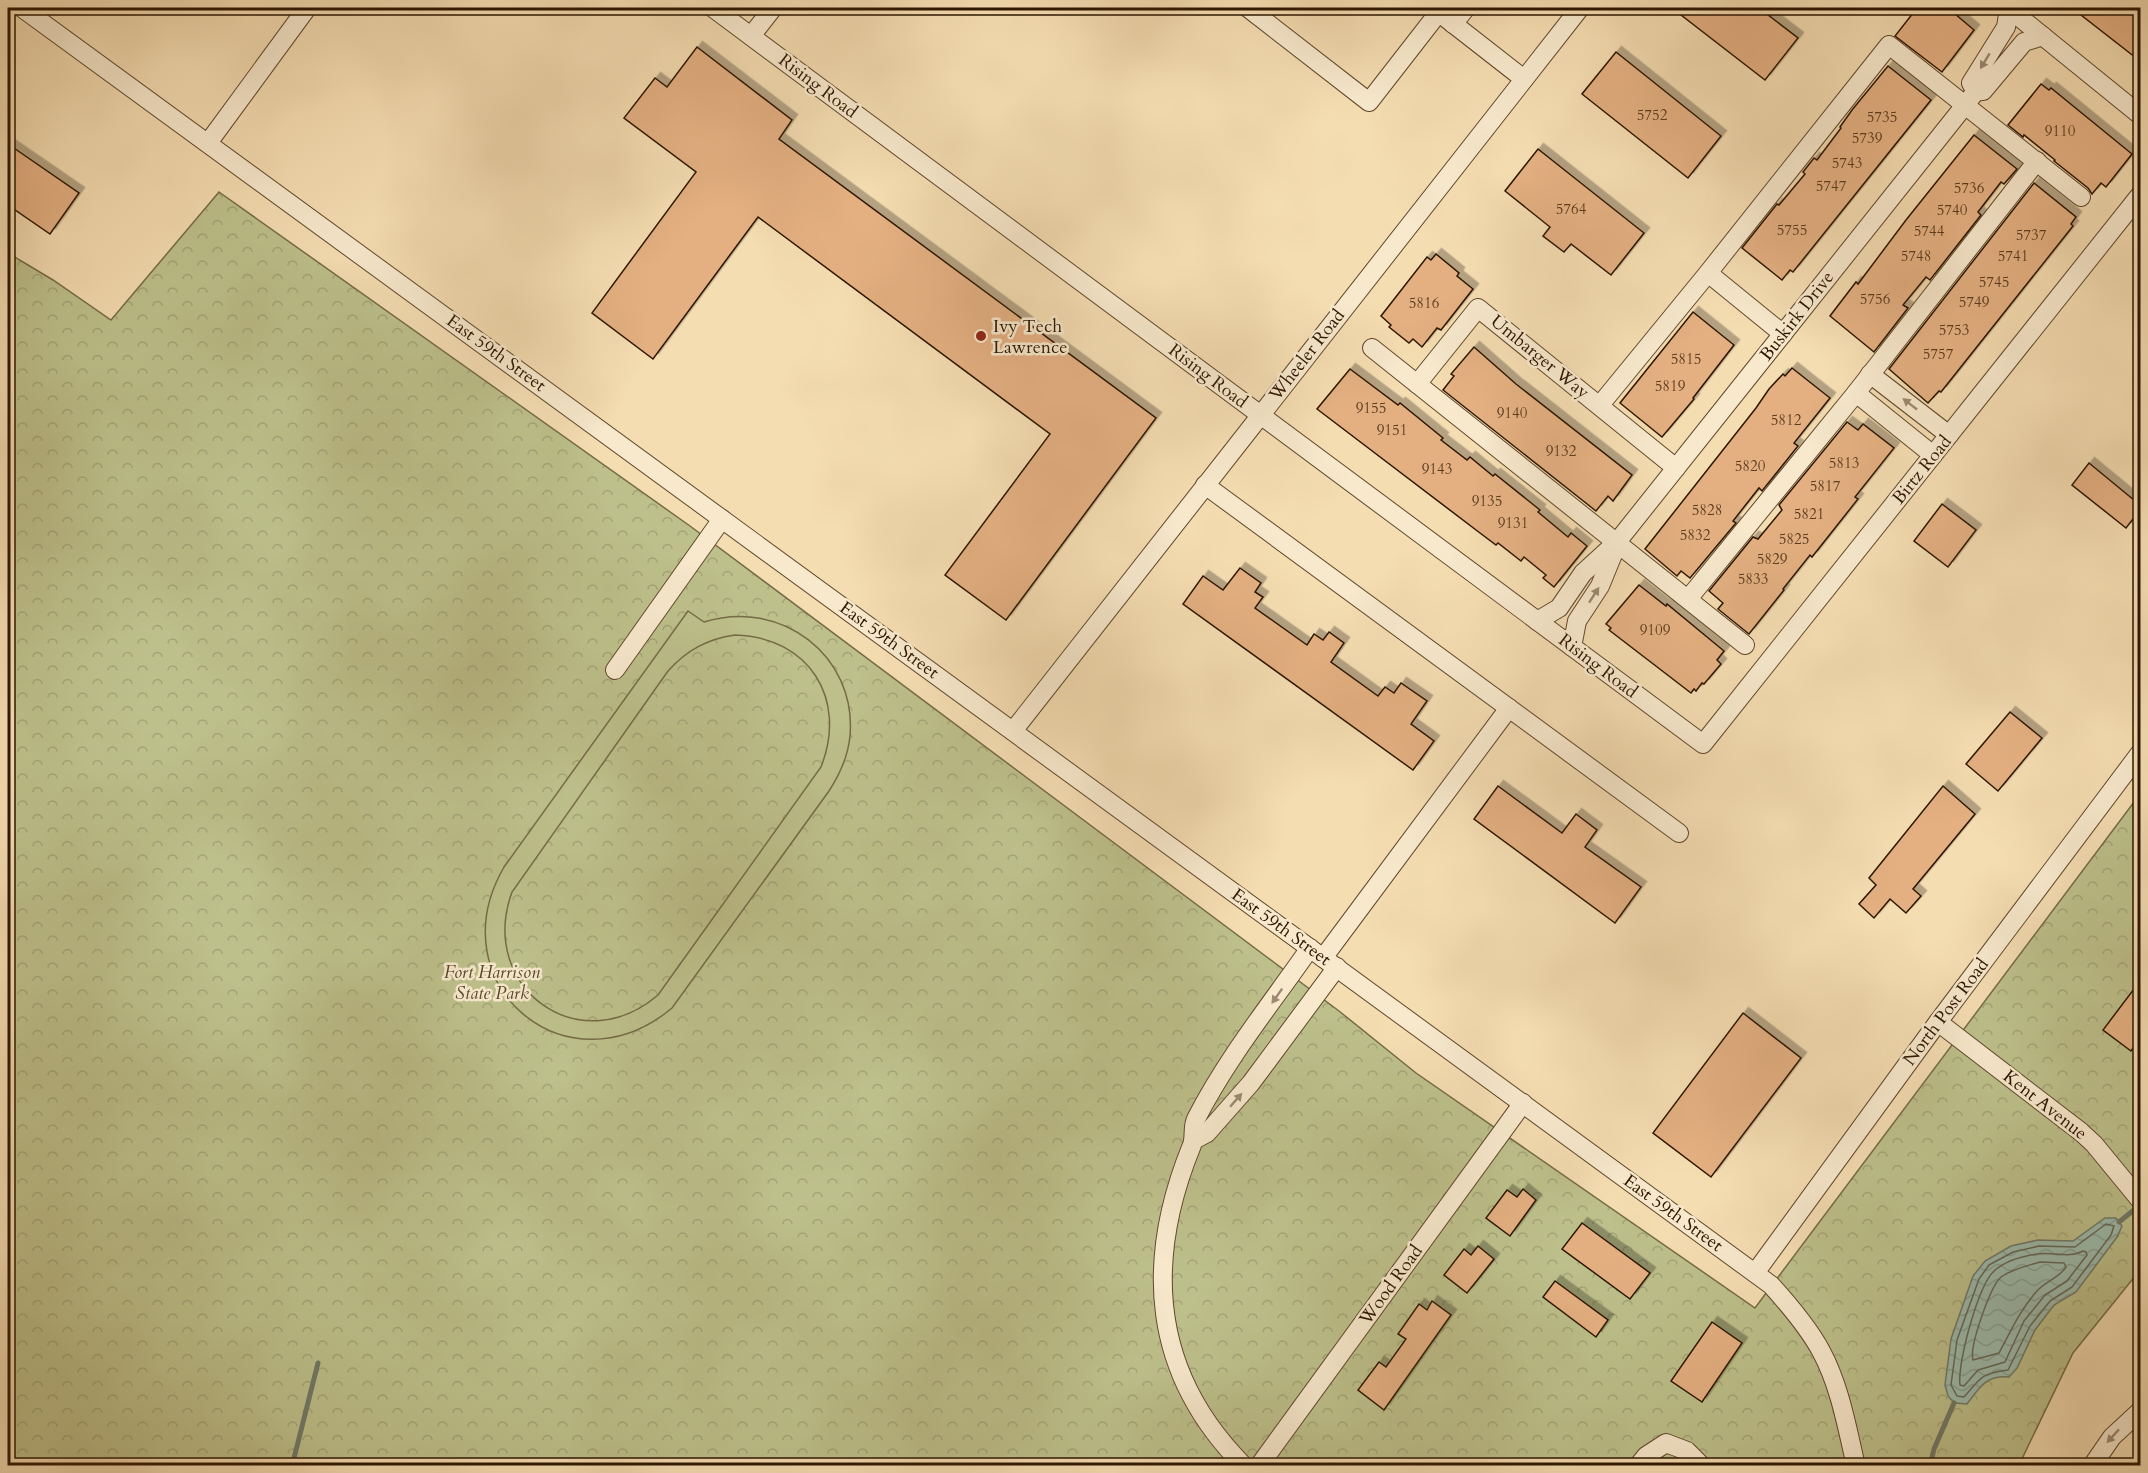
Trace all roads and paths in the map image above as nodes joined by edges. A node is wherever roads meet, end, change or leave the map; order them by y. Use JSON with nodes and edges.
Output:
{"nodes":[{"id":1,"x":22,"y":8,"type":"edge"},
{"id":2,"x":307,"y":8,"type":"edge"},
{"id":3,"x":713,"y":8,"type":"edge"},
{"id":4,"x":773,"y":8,"type":"edge"},
{"id":5,"x":1248,"y":8,"type":"edge"},
{"id":6,"x":1466,"y":8,"type":"edge"},
{"id":7,"x":1580,"y":8,"type":"edge"},
{"id":8,"x":2008,"y":8,"type":"edge"},
{"id":9,"x":1442,"y":14,"type":"edge"},
{"id":10,"x":751,"y":36,"type":"junction"},
{"id":11,"x":2043,"y":36,"type":"junction"},
{"id":12,"x":1524,"y":79,"type":"junction"},
{"id":13,"x":1977,"y":90,"type":"junction"},
{"id":14,"x":1965,"y":105,"type":"junction"},
{"id":15,"x":2140,"y":115,"type":"edge"},
{"id":16,"x":208,"y":143,"type":"junction"},
{"id":17,"x":2037,"y":161,"type":"junction"},
{"id":18,"x":2140,"y":195,"type":"edge"},
{"id":19,"x":2081,"y":197,"type":"dead end"},
{"id":20,"x":1708,"y":273,"type":"junction"},
{"id":21,"x":1783,"y":334,"type":"junction"},
{"id":22,"x":1372,"y":348,"type":"dead end"},
{"id":23,"x":1870,"y":374,"type":"junction"},
{"id":24,"x":1417,"y":384,"type":"junction"},
{"id":25,"x":1856,"y":393,"type":"junction"},
{"id":26,"x":1600,"y":405,"type":"junction"},
{"id":27,"x":1260,"y":415,"type":"junction"},
{"id":28,"x":1949,"y":435,"type":"junction"},
{"id":29,"x":1933,"y":455,"type":"junction"},
{"id":30,"x":1676,"y":468,"type":"junction"},
{"id":31,"x":1205,"y":486,"type":"junction"},
{"id":32,"x":722,"y":519,"type":"junction"},
{"id":33,"x":1617,"y":542,"type":"junction"},
{"id":34,"x":1688,"y":599,"type":"junction"},
{"id":35,"x":1537,"y":621,"type":"junction"},
{"id":36,"x":1745,"y":645,"type":"dead end"},
{"id":37,"x":1572,"y":647,"type":"junction"},
{"id":38,"x":615,"y":670,"type":"dead end"},
{"id":39,"x":1509,"y":708,"type":"junction"},
{"id":40,"x":1013,"y":731,"type":"junction"},
{"id":41,"x":1703,"y":744,"type":"joint"},
{"id":42,"x":2140,"y":753,"type":"edge"},
{"id":43,"x":1679,"y":833,"type":"dead end"},
{"id":44,"x":1324,"y":958,"type":"junction"},
{"id":45,"x":1938,"y":1022,"type":"junction"},
{"id":46,"x":1523,"y":1103,"type":"junction"},
{"id":47,"x":1194,"y":1140,"type":"junction"},
{"id":48,"x":2140,"y":1200,"type":"edge"},
{"id":49,"x":1755,"y":1273,"type":"junction"},
{"id":50,"x":2140,"y":1412,"type":"edge"},
{"id":51,"x":1244,"y":1466,"type":"edge"},
{"id":52,"x":1259,"y":1466,"type":"edge"},
{"id":53,"x":1638,"y":1466,"type":"edge"},
{"id":54,"x":1702,"y":1466,"type":"edge"},
{"id":55,"x":1856,"y":1466,"type":"edge"},
{"id":56,"x":2092,"y":1466,"type":"edge"}],
"edges":[{"from":1,"to":16,"type":"street","name":"East 59th Street"},
{"from":2,"to":16,"type":"street"},
{"from":3,"to":10,"type":"street","name":"Rising Road"},
{"from":4,"to":10,"type":"street"},
{"from":5,"to":9,"type":"street"},
{"from":6,"to":9,"type":"street"},
{"from":7,"to":12,"type":"street","name":"Wheeler Road"},
{"from":8,"to":11,"type":"street"},
{"from":8,"to":13,"type":"street","name":"Buskirk Drive","one_way":true},
{"from":9,"to":12,"type":"street"},
{"from":10,"to":27,"type":"street","name":"Rising Road"},
{"from":11,"to":13,"type":"street","name":"Buskirk Drive"},
{"from":11,"to":15,"type":"street"},
{"from":12,"to":27,"type":"street","name":"Wheeler Road"},
{"from":13,"to":14,"type":"street","name":"Buskirk Drive"},
{"from":14,"to":17,"type":"street"},
{"from":14,"to":20,"type":"street"},
{"from":14,"to":21,"type":"street","name":"Buskirk Drive"},
{"from":16,"to":32,"type":"street","name":"East 59th Street"},
{"from":17,"to":19,"type":"street"},
{"from":17,"to":23,"type":"street"},
{"from":18,"to":28,"type":"street","name":"Birtz Road"},
{"from":20,"to":21,"type":"street"},
{"from":20,"to":26,"type":"street"},
{"from":21,"to":30,"type":"street","name":"Buskirk Drive"},
{"from":22,"to":24,"type":"street"},
{"from":23,"to":25,"type":"street"},
{"from":28,"to":23,"type":"street","one_way":true},
{"from":24,"to":26,"type":"street","name":"Umbarger Way"},
{"from":24,"to":33,"type":"street"},
{"from":25,"to":29,"type":"street"},
{"from":25,"to":34,"type":"street"},
{"from":26,"to":30,"type":"street","name":"Umbarger Way"},
{"from":27,"to":31,"type":"street","name":"Wheeler Road"},
{"from":27,"to":35,"type":"street","name":"Rising Road"},
{"from":28,"to":29,"type":"street","name":"Birtz Road"},
{"from":29,"to":41,"type":"street","name":"Birtz Road"},
{"from":30,"to":33,"type":"street","name":"Buskirk Drive"},
{"from":31,"to":39,"type":"street"},
{"from":31,"to":40,"type":"street","name":"Wheeler Road"},
{"from":32,"to":38,"type":"street"},
{"from":32,"to":40,"type":"street","name":"East 59th Street"},
{"from":33,"to":34,"type":"street"},
{"from":33,"to":35,"type":"street","name":"Buskirk Drive"},
{"from":37,"to":33,"type":"street","name":"Buskirk Drive","one_way":true},
{"from":34,"to":36,"type":"street"},
{"from":35,"to":37,"type":"street","name":"Rising Road"},
{"from":37,"to":41,"type":"street","name":"Rising Road"},
{"from":39,"to":43,"type":"street"},
{"from":39,"to":44,"type":"street"},
{"from":40,"to":44,"type":"street","name":"East 59th Street"},
{"from":42,"to":45,"type":"street","name":"North Post Road"},
{"from":44,"to":46,"type":"street","name":"East 59th Street"},
{"from":47,"to":44,"type":"street","one_way":true},
{"from":44,"to":47,"type":"street","one_way":true},
{"from":45,"to":48,"type":"street","name":"Kent Avenue"},
{"from":45,"to":49,"type":"street","name":"North Post Road"},
{"from":46,"to":49,"type":"street","name":"East 59th Street"},
{"from":46,"to":52,"type":"street","name":"Wood Road"},
{"from":47,"to":51,"type":"street"},
{"from":49,"to":55,"type":"street","name":"East 59th Street"},
{"from":50,"to":56,"type":"street","one_way":true},
{"from":53,"to":54,"type":"street"}]}
